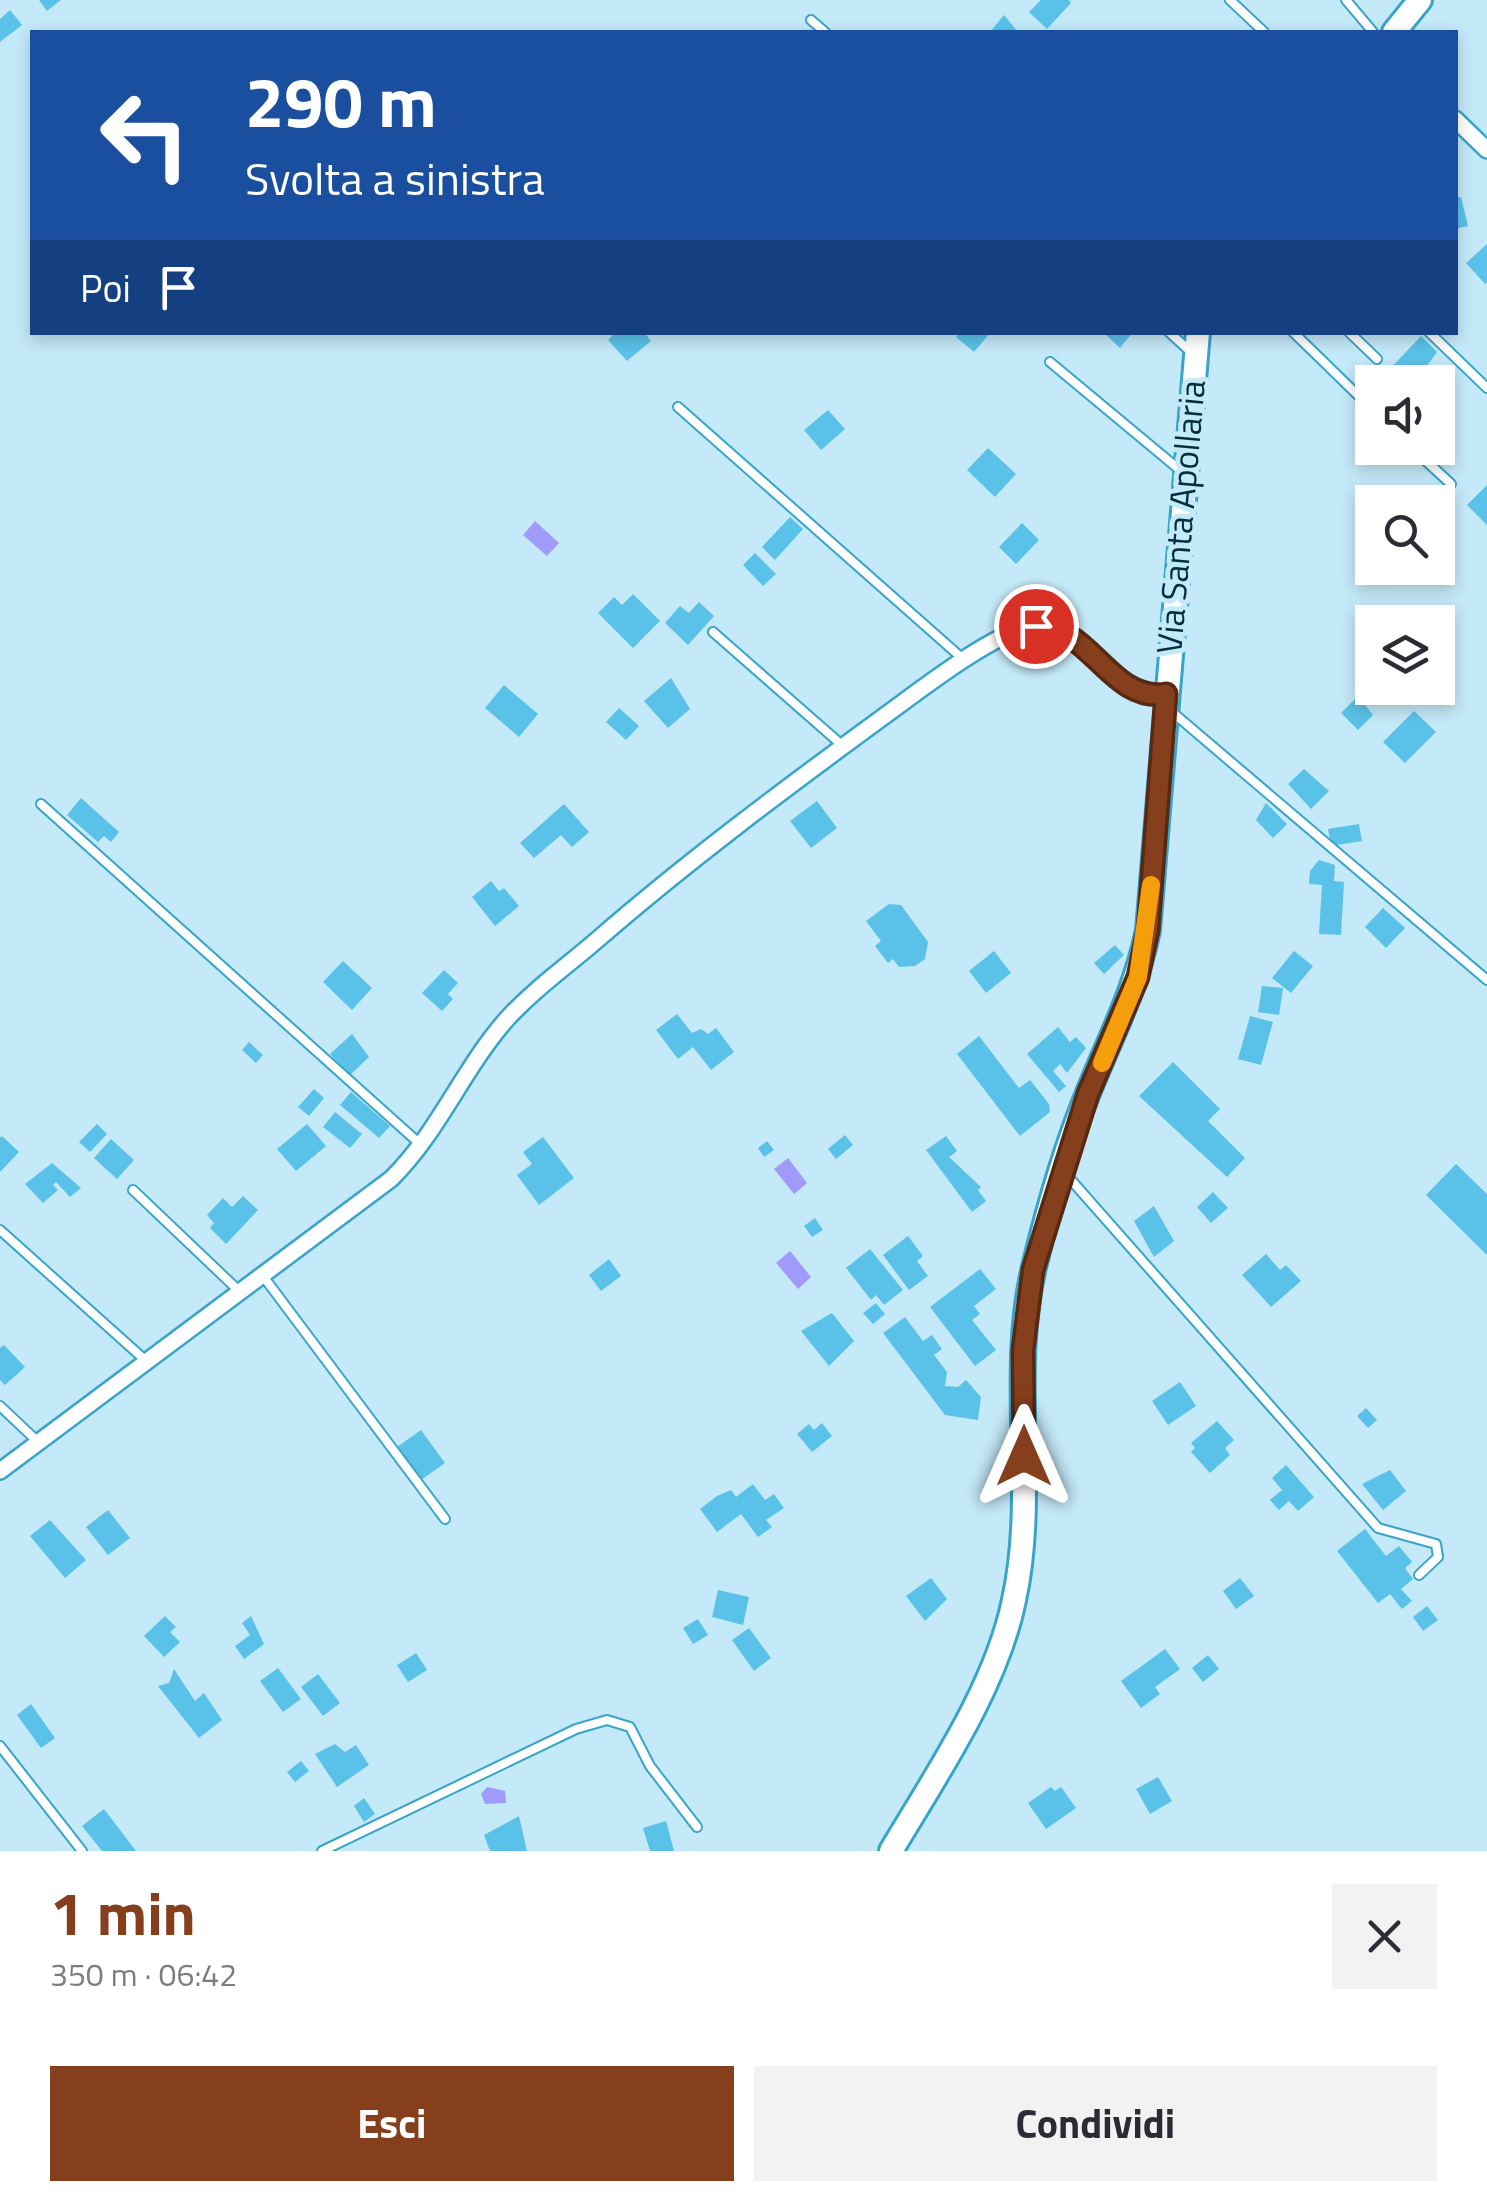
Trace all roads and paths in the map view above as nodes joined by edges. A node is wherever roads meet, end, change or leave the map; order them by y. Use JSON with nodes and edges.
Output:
{"nodes":[{"id":1,"x":1230,"y":0,"type":"edge"},
{"id":2,"x":1346,"y":0,"type":"edge"},
{"id":3,"x":1414,"y":3,"type":"edge"},
{"id":4,"x":811,"y":20,"type":"dead end"},
{"id":5,"x":823,"y":30,"type":"edge"},
{"id":6,"x":1262,"y":30,"type":"edge"},
{"id":7,"x":1370,"y":30,"type":"edge"},
{"id":8,"x":1395,"y":30,"type":"edge"},
{"id":9,"x":1458,"y":121,"type":"edge"},
{"id":10,"x":1487,"y":150,"type":"edge"},
{"id":11,"x":1296,"y":335,"type":"edge"},
{"id":12,"x":1352,"y":335,"type":"edge"},
{"id":13,"x":1432,"y":335,"type":"edge"},
{"id":14,"x":1197,"y":344,"type":"edge"},
{"id":15,"x":1377,"y":359,"type":"dead end"},
{"id":16,"x":1050,"y":362,"type":"dead end"},
{"id":17,"x":1487,"y":388,"type":"edge"},
{"id":18,"x":1355,"y":392,"type":"edge"},
{"id":19,"x":678,"y":407,"type":"dead end"},
{"id":20,"x":1430,"y":465,"type":"edge"},
{"id":21,"x":1184,"y":473,"type":"junction"},
{"id":22,"x":1451,"y":484,"type":"dead end"},
{"id":23,"x":713,"y":632,"type":"dead end"},
{"id":24,"x":965,"y":661,"type":"junction"},
{"id":25,"x":1165,"y":700,"type":"junction"},
{"id":26,"x":843,"y":746,"type":"junction"},
{"id":27,"x":41,"y":804,"type":"dead end"},
{"id":28,"x":1487,"y":980,"type":"edge"},
{"id":29,"x":420,"y":1144,"type":"junction"},
{"id":30,"x":1062,"y":1170,"type":"junction"},
{"id":31,"x":133,"y":1190,"type":"dead end"},
{"id":32,"x":0,"y":1230,"type":"edge"},
{"id":33,"x":263,"y":1276,"type":"junction"},
{"id":34,"x":240,"y":1292,"type":"junction"},
{"id":35,"x":145,"y":1360,"type":"junction"},
{"id":36,"x":0,"y":1406,"type":"edge"},
{"id":37,"x":38,"y":1442,"type":"junction"},
{"id":38,"x":1,"y":1468,"type":"edge"},
{"id":39,"x":444,"y":1519,"type":"dead end"},
{"id":40,"x":1419,"y":1575,"type":"dead end"},
{"id":41,"x":0,"y":1746,"type":"edge"},
{"id":42,"x":697,"y":1827,"type":"dead end"},
{"id":43,"x":82,"y":1851,"type":"edge"},
{"id":44,"x":322,"y":1851,"type":"edge"},
{"id":45,"x":891,"y":1851,"type":"edge"}],
"edges":[{"from":1,"to":6,"type":"lane"},
{"from":2,"to":7,"type":"lane"},
{"from":3,"to":8,"type":"street"},
{"from":4,"to":5,"type":"lane"},
{"from":9,"to":10,"type":"street"},
{"from":11,"to":18,"type":"lane"},
{"from":12,"to":15,"type":"lane"},
{"from":13,"to":17,"type":"lane"},
{"from":14,"to":21,"type":"street","name":"Via Santa Apollaria"},
{"from":16,"to":21,"type":"lane"},
{"from":19,"to":24,"type":"lane"},
{"from":20,"to":22,"type":"lane"},
{"from":21,"to":25,"type":"street","name":"Via Santa Apollaria"},
{"from":23,"to":26,"type":"lane"},
{"from":24,"to":25,"type":"street"},
{"from":24,"to":26,"type":"street"},
{"from":25,"to":28,"type":"lane"},
{"from":25,"to":30,"type":"street","name":"Via Santa Apollaria"},
{"from":26,"to":29,"type":"street"},
{"from":27,"to":29,"type":"lane"},
{"from":29,"to":33,"type":"street"},
{"from":30,"to":40,"type":"lane"},
{"from":30,"to":45,"type":"street","name":"Via Santa Apollaria"},
{"from":31,"to":34,"type":"lane"},
{"from":32,"to":35,"type":"lane"},
{"from":33,"to":34,"type":"street"},
{"from":33,"to":39,"type":"lane"},
{"from":34,"to":35,"type":"street"},
{"from":35,"to":37,"type":"street"},
{"from":36,"to":37,"type":"lane"},
{"from":37,"to":38,"type":"street"},
{"from":41,"to":43,"type":"lane"},
{"from":42,"to":44,"type":"lane"}]}
